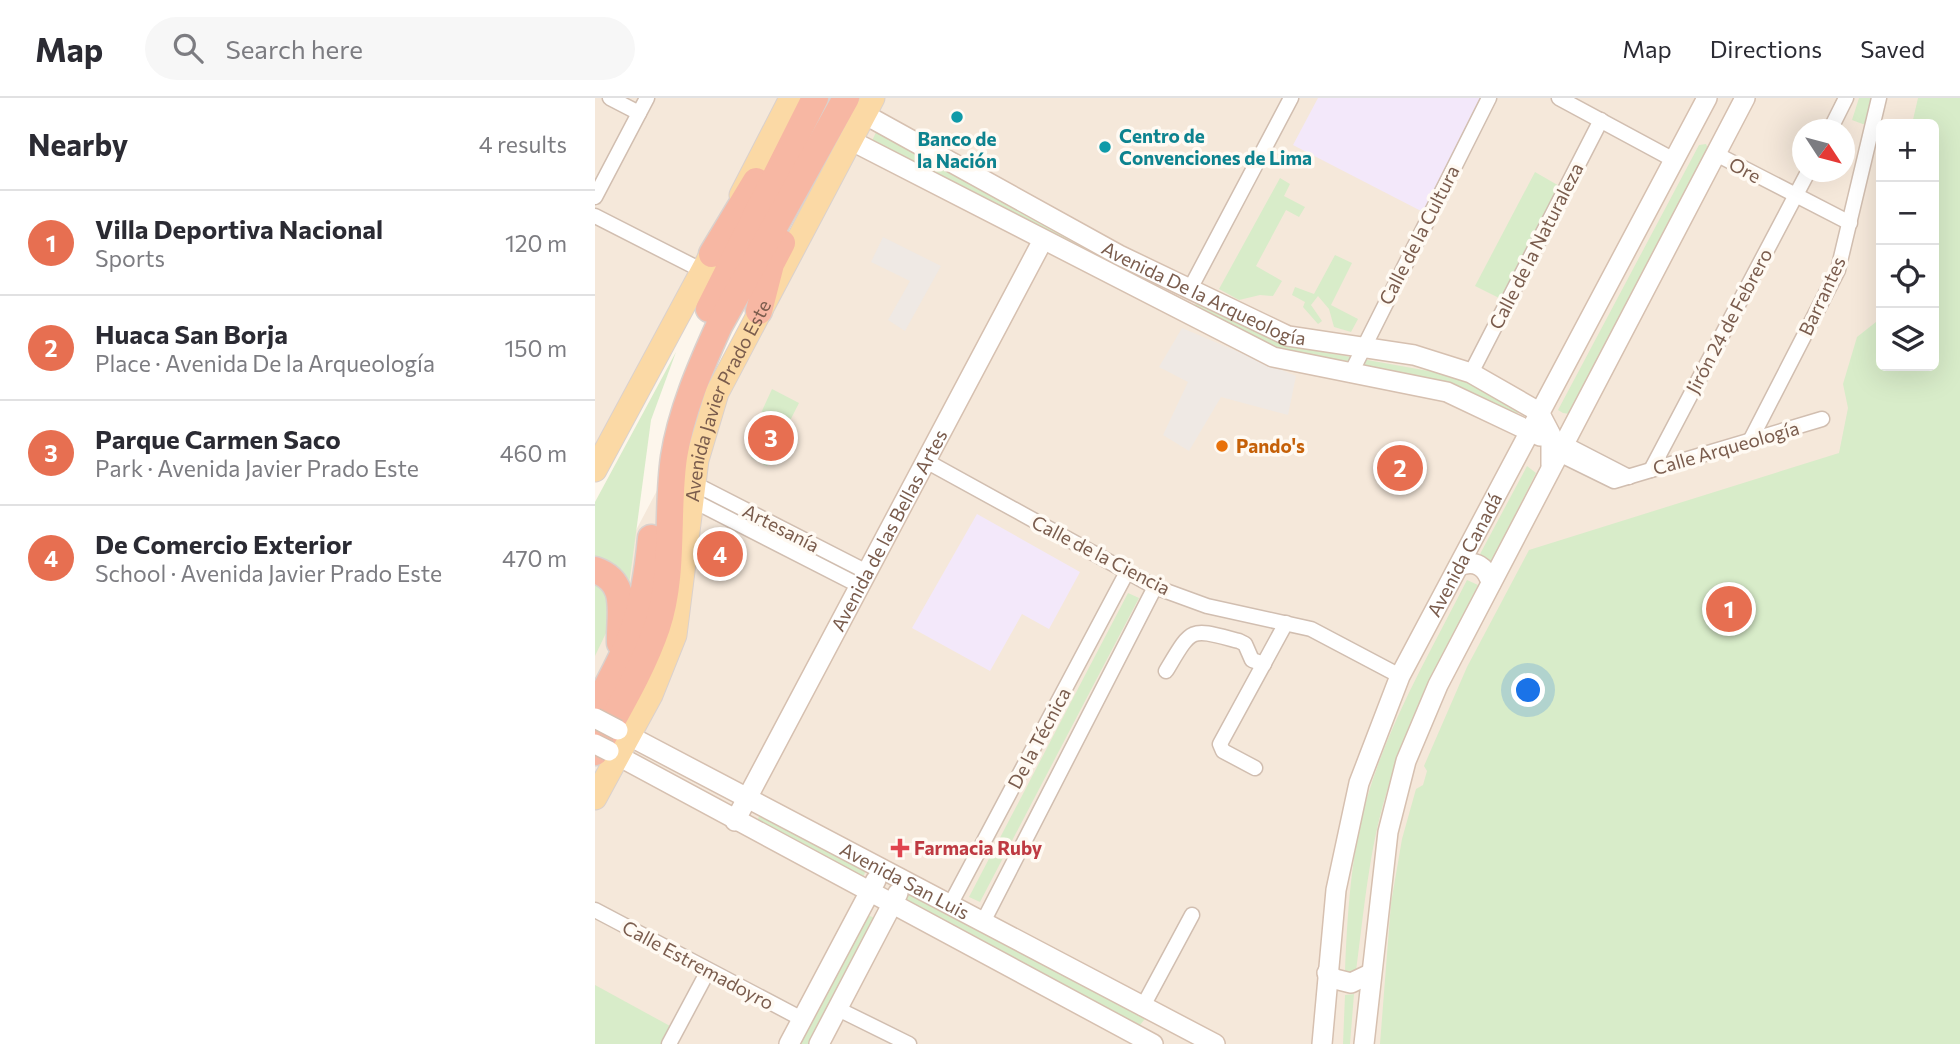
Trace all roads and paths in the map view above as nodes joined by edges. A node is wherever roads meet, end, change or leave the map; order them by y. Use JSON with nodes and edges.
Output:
{"nodes":[{"id":1,"x":610,"y":98,"type":"edge"},
{"id":2,"x":647,"y":98,"type":"edge"},
{"id":3,"x":792,"y":98,"type":"edge"},
{"id":4,"x":814,"y":98,"type":"edge"},
{"id":5,"x":1291,"y":98,"type":"edge"},
{"id":6,"x":1489,"y":98,"type":"edge"},
{"id":7,"x":1559,"y":98,"type":"edge"},
{"id":8,"x":1707,"y":98,"type":"edge"},
{"id":9,"x":1846,"y":98,"type":"edge"},
{"id":10,"x":1879,"y":98,"type":"edge"},
{"id":11,"x":860,"y":102,"type":"edge"},
{"id":12,"x":1742,"y":103,"type":"edge"},
{"id":13,"x":639,"y":113,"type":"junction"},
{"id":14,"x":1836,"y":119,"type":"edge"},
{"id":15,"x":1601,"y":120,"type":"junction"},
{"id":16,"x":1688,"y":135,"type":"junction"},
{"id":17,"x":851,"y":140,"type":"junction"},
{"id":18,"x":1717,"y":151,"type":"junction"},
{"id":19,"x":933,"y":153,"type":"junction"},
{"id":20,"x":1674,"y":160,"type":"junction"},
{"id":21,"x":922,"y":177,"type":"junction"},
{"id":22,"x":1803,"y":182,"type":"edge"},
{"id":23,"x":1795,"y":196,"type":"junction"},
{"id":24,"x":595,"y":197,"type":"edge"},
{"id":25,"x":595,"y":216,"type":"edge"},
{"id":26,"x":1850,"y":223,"type":"junction"},
{"id":27,"x":1043,"y":240,"type":"junction"},
{"id":28,"x":708,"y":262,"type":"junction"},
{"id":29,"x":1190,"y":289,"type":"junction"},
{"id":30,"x":759,"y":311,"type":"junction"},
{"id":31,"x":1362,"y":346,"type":"junction"},
{"id":32,"x":1350,"y":373,"type":"junction"},
{"id":33,"x":1471,"y":373,"type":"junction"},
{"id":34,"x":1539,"y":412,"type":"junction"},
{"id":35,"x":1822,"y":419,"type":"dead end"},
{"id":36,"x":1528,"y":433,"type":"junction"},
{"id":37,"x":1749,"y":443,"type":"junction"},
{"id":38,"x":601,"y":445,"type":"edge"},
{"id":39,"x":1556,"y":451,"type":"junction"},
{"id":40,"x":926,"y":461,"type":"junction"},
{"id":41,"x":1651,"y":470,"type":"junction"},
{"id":42,"x":595,"y":471,"type":"edge"},
{"id":43,"x":694,"y":492,"type":"junction"},
{"id":44,"x":1459,"y":566,"type":"junction"},
{"id":45,"x":595,"y":570,"type":"edge"},
{"id":46,"x":1127,"y":572,"type":"junction"},
{"id":47,"x":864,"y":579,"type":"junction"},
{"id":48,"x":1492,"y":583,"type":"junction"},
{"id":49,"x":1155,"y":587,"type":"junction"},
{"id":50,"x":1286,"y":623,"type":"junction"},
{"id":51,"x":621,"y":662,"type":"junction"},
{"id":52,"x":1264,"y":664,"type":"junction"},
{"id":53,"x":1166,"y":671,"type":"dead end"},
{"id":54,"x":1400,"y":676,"type":"junction"},
{"id":55,"x":595,"y":708,"type":"edge"},
{"id":56,"x":595,"y":718,"type":"edge"},
{"id":57,"x":611,"y":745,"type":"edge"},
{"id":58,"x":1255,"y":768,"type":"dead end"},
{"id":59,"x":595,"y":798,"type":"edge"},
{"id":60,"x":746,"y":800,"type":"junction"},
{"id":61,"x":735,"y":821,"type":"junction"},
{"id":62,"x":882,"y":869,"type":"junction"},
{"id":63,"x":905,"y":881,"type":"junction"},
{"id":64,"x":870,"y":891,"type":"junction"},
{"id":65,"x":893,"y":903,"type":"junction"},
{"id":66,"x":950,"y":905,"type":"junction"},
{"id":67,"x":595,"y":910,"type":"edge"},
{"id":68,"x":1192,"y":915,"type":"dead end"},
{"id":69,"x":983,"y":922,"type":"junction"},
{"id":70,"x":708,"y":971,"type":"junction"},
{"id":71,"x":1327,"y":973,"type":"junction"},
{"id":72,"x":1370,"y":974,"type":"junction"},
{"id":73,"x":1142,"y":1008,"type":"junction"},
{"id":74,"x":838,"y":1009,"type":"junction"},
{"id":75,"x":802,"y":1019,"type":"junction"},
{"id":76,"x":1164,"y":1020,"type":"junction"},
{"id":77,"x":1319,"y":1038,"type":"edge"},
{"id":78,"x":669,"y":1044,"type":"edge"},
{"id":79,"x":789,"y":1044,"type":"edge"},
{"id":80,"x":819,"y":1044,"type":"edge"},
{"id":81,"x":909,"y":1044,"type":"edge"},
{"id":82,"x":1151,"y":1044,"type":"edge"},
{"id":83,"x":1215,"y":1044,"type":"edge"},
{"id":84,"x":1364,"y":1044,"type":"edge"}],
"edges":[{"from":1,"to":13,"type":"street"},
{"from":2,"to":13,"type":"street"},
{"from":3,"to":28,"type":"main road"},
{"from":4,"to":28,"type":"highway"},
{"from":4,"to":51,"type":"highway"},
{"from":5,"to":29,"type":"street"},
{"from":6,"to":31,"type":"street","name":"Calle de la Cultura"},
{"from":7,"to":15,"type":"street"},
{"from":8,"to":12,"type":"main road"},
{"from":8,"to":16,"type":"main road","name":"Avenida Canadá"},
{"from":9,"to":14,"type":"street"},
{"from":10,"to":26,"type":"street","name":"Barrantes"},
{"from":11,"to":17,"type":"main road","name":"Avenida Javier Prado Este"},
{"from":11,"to":19,"type":"main road","name":"Avenida De la Arqueología"},
{"from":11,"to":30,"type":"highway"},
{"from":11,"to":57,"type":"highway","name":"Avenida Javier Prado Este"},
{"from":12,"to":18,"type":"main road"},
{"from":13,"to":24,"type":"street"},
{"from":15,"to":20,"type":"street"},
{"from":15,"to":33,"type":"street","name":"Calle de la Naturaleza"},
{"from":16,"to":18,"type":"main road"},
{"from":16,"to":20,"type":"main road","name":"Avenida Canadá"},
{"from":17,"to":21,"type":"main road","name":"Avenida De la Arqueología"},
{"from":17,"to":30,"type":"main road","name":"Avenida Javier Prado Este"},
{"from":18,"to":23,"type":"street","name":"Ore"},
{"from":18,"to":39,"type":"main road"},
{"from":19,"to":21,"type":"main road"},
{"from":19,"to":29,"type":"main road","name":"Avenida De la Arqueología"},
{"from":20,"to":34,"type":"main road","name":"Avenida Canadá"},
{"from":21,"to":27,"type":"main road","name":"Avenida De la Arqueología"},
{"from":22,"to":23,"type":"street","name":"Jirón 24 de Febrero"},
{"from":23,"to":26,"type":"street","name":"Ore"},
{"from":23,"to":41,"type":"street","name":"Jirón 24 de Febrero"},
{"from":25,"to":28,"type":"street"},
{"from":26,"to":37,"type":"street","name":"Barrantes"},
{"from":27,"to":32,"type":"main road","name":"Avenida De la Arqueología"},
{"from":27,"to":40,"type":"main road","name":"Avenida de las Bellas Artes"},
{"from":28,"to":38,"type":"main road"},
{"from":29,"to":31,"type":"main road","name":"Avenida De la Arqueología"},
{"from":30,"to":43,"type":"main road","name":"Avenida Javier Prado Este"},
{"from":31,"to":32,"type":"street","name":"Calle de la Cultura"},
{"from":31,"to":33,"type":"main road","name":"Avenida De la Arqueología"},
{"from":32,"to":36,"type":"main road","name":"Avenida De la Arqueología"},
{"from":33,"to":34,"type":"main road","name":"Avenida De la Arqueología"},
{"from":34,"to":36,"type":"main road","name":"Avenida Canadá"},
{"from":34,"to":39,"type":"main road"},
{"from":35,"to":37,"type":"street","name":"Calle Arqueología"},
{"from":36,"to":39,"type":"main road","name":"Avenida De la Arqueología"},
{"from":36,"to":44,"type":"main road","name":"Avenida Canadá"},
{"from":37,"to":41,"type":"street","name":"Calle Arqueología"},
{"from":38,"to":42,"type":"main road"},
{"from":39,"to":41,"type":"street","name":"Calle Arqueología"},
{"from":39,"to":48,"type":"main road","name":"Avenida Canadá"},
{"from":40,"to":46,"type":"street","name":"Calle de la Ciencia"},
{"from":40,"to":47,"type":"main road","name":"Avenida de las Bellas Artes"},
{"from":43,"to":47,"type":"street","name":"Artesanía"},
{"from":43,"to":57,"type":"main road","name":"Avenida Javier Prado Este"},
{"from":44,"to":48,"type":"main road"},
{"from":44,"to":54,"type":"main road","name":"Avenida Canadá"},
{"from":45,"to":51,"type":"highway"},
{"from":46,"to":49,"type":"street","name":"Calle de la Ciencia"},
{"from":46,"to":66,"type":"street","name":"De la Técnica"},
{"from":47,"to":60,"type":"main road","name":"Avenida de las Bellas Artes"},
{"from":48,"to":72,"type":"main road","name":"Avenida Canadá"},
{"from":49,"to":50,"type":"street","name":"Calle de la Ciencia"},
{"from":49,"to":69,"type":"street","name":"De la Técnica"},
{"from":50,"to":52,"type":"street"},
{"from":50,"to":54,"type":"street","name":"Calle de la Ciencia"},
{"from":51,"to":55,"type":"highway"},
{"from":52,"to":53,"type":"street"},
{"from":52,"to":58,"type":"street"},
{"from":54,"to":71,"type":"main road","name":"Avenida Canadá"},
{"from":56,"to":57,"type":"main road","name":"Avenida San Luis","bridge":true},
{"from":57,"to":59,"type":"main road","name":"Avenida Javier Prado Este"},
{"from":57,"to":60,"type":"main road","name":"Avenida San Luis"},
{"from":57,"to":61,"type":"main road","name":"Avenida San Luis"},
{"from":60,"to":61,"type":"main road","name":"Avenida de las Bellas Artes"},
{"from":60,"to":62,"type":"main road","name":"Avenida San Luis"},
{"from":61,"to":64,"type":"main road","name":"Avenida San Luis"},
{"from":62,"to":63,"type":"main road","name":"Avenida San Luis"},
{"from":62,"to":64,"type":"main road"},
{"from":63,"to":65,"type":"main road"},
{"from":63,"to":66,"type":"main road","name":"Avenida San Luis"},
{"from":64,"to":65,"type":"main road","name":"Avenida San Luis"},
{"from":64,"to":75,"type":"main road"},
{"from":65,"to":74,"type":"main road"},
{"from":65,"to":82,"type":"main road","name":"Avenida San Luis"},
{"from":66,"to":69,"type":"main road","name":"Avenida San Luis"},
{"from":67,"to":70,"type":"street","name":"Calle Estremadoyro"},
{"from":68,"to":73,"type":"street"},
{"from":69,"to":73,"type":"main road","name":"Avenida San Luis"},
{"from":70,"to":75,"type":"street","name":"Calle Estremadoyro"},
{"from":70,"to":78,"type":"street"},
{"from":71,"to":72,"type":"main road"},
{"from":71,"to":77,"type":"main road","name":"Avenida Canadá"},
{"from":72,"to":84,"type":"main road","name":"Avenida Canadá"},
{"from":73,"to":76,"type":"main road","name":"Avenida San Luis"},
{"from":74,"to":80,"type":"main road"},
{"from":74,"to":81,"type":"street"},
{"from":75,"to":79,"type":"main road"},
{"from":76,"to":82,"type":"street"},
{"from":76,"to":83,"type":"main road","name":"Avenida San Luis"}]}
